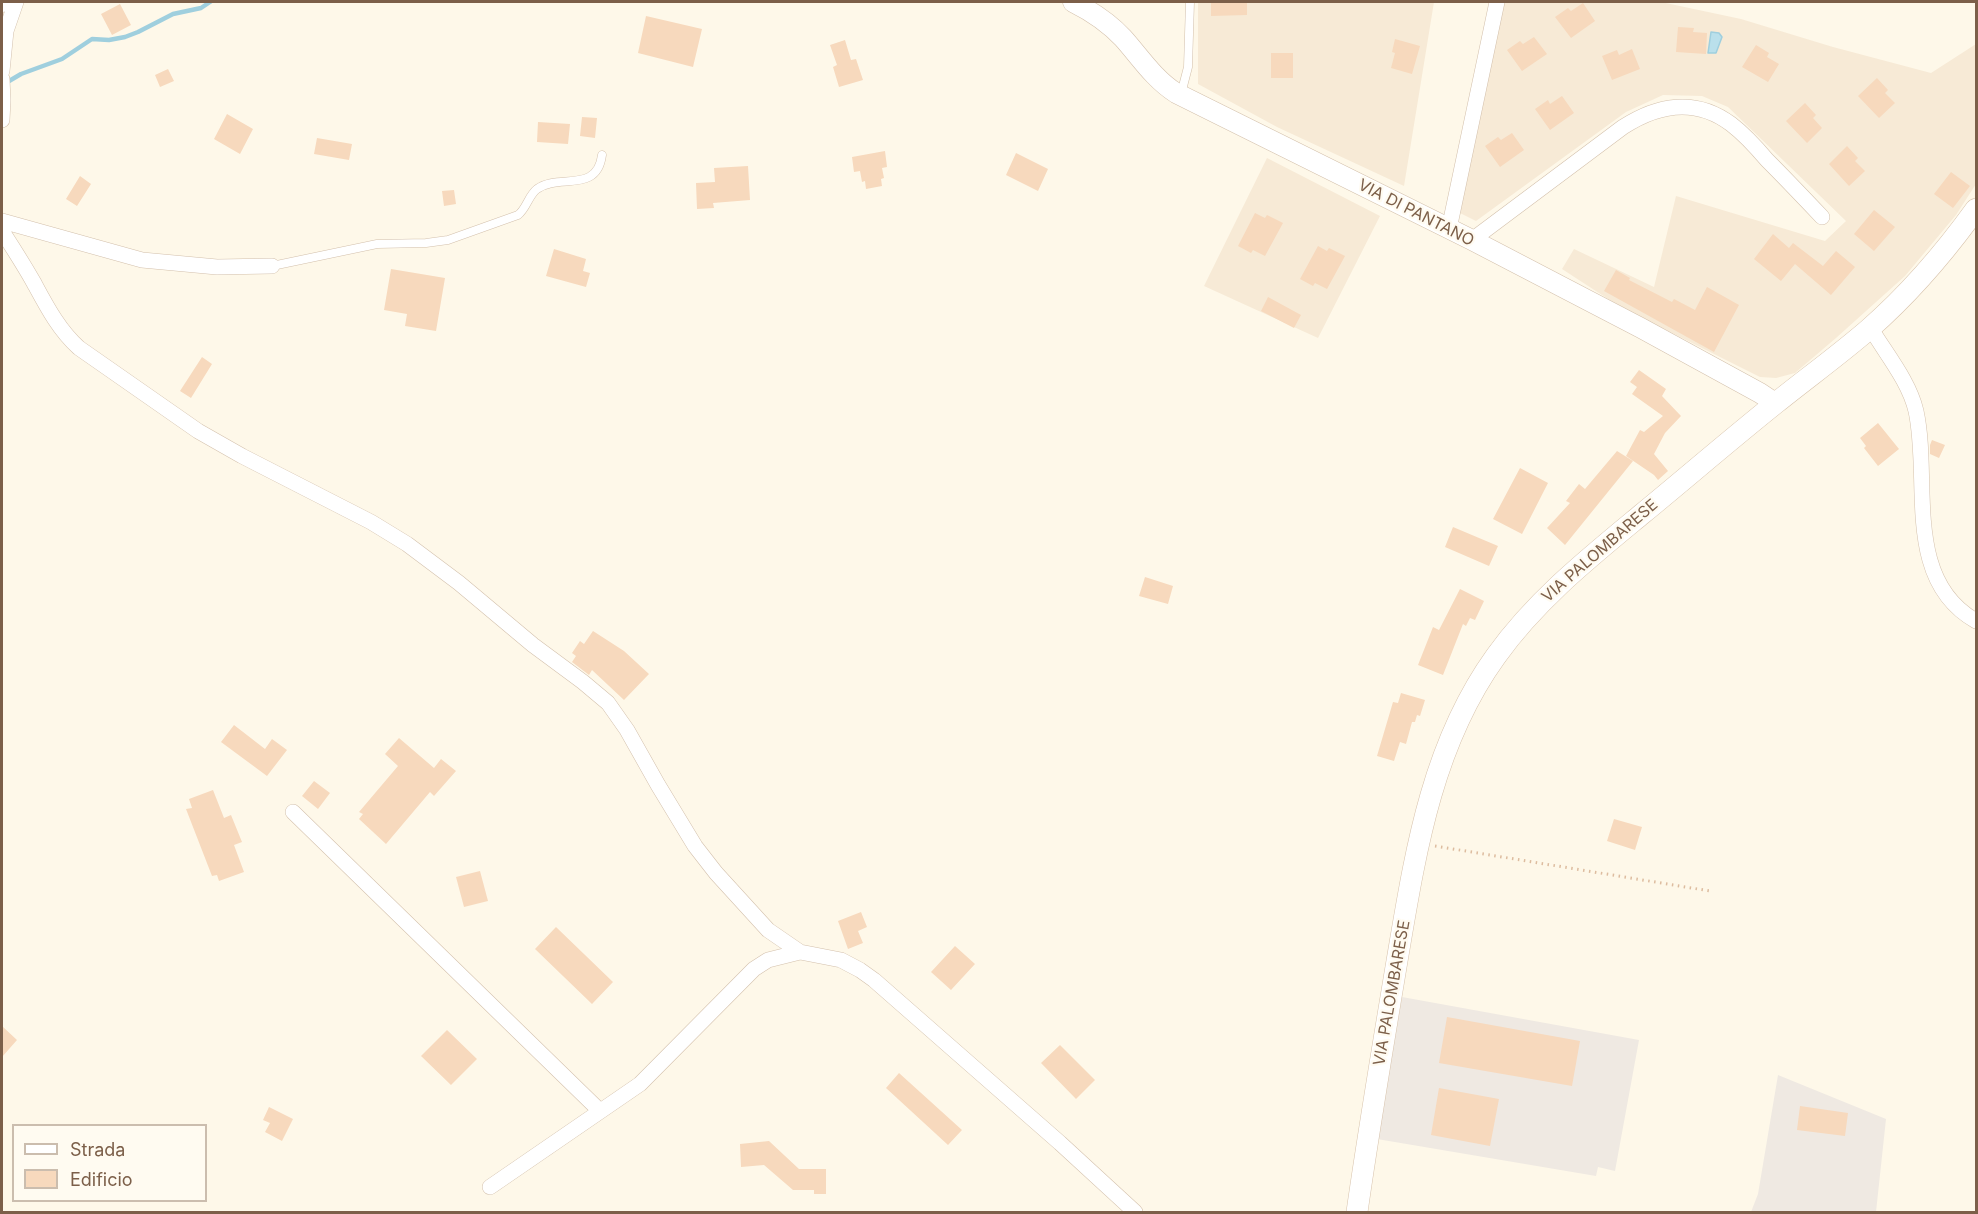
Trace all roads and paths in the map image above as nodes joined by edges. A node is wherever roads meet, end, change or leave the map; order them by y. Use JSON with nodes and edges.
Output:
{"nodes":[{"id":1,"x":16,"y":2,"type":"edge"},
{"id":2,"x":1073,"y":2,"type":"edge"},
{"id":3,"x":1190,"y":2,"type":"edge"},
{"id":4,"x":1497,"y":2,"type":"edge"},
{"id":5,"x":2,"y":71,"type":"edge"},
{"id":6,"x":2,"y":79,"type":"edge"},
{"id":7,"x":1181,"y":95,"type":"junction"},
{"id":8,"x":2,"y":120,"type":"edge"},
{"id":9,"x":602,"y":155,"type":"dead end"},
{"id":10,"x":1977,"y":209,"type":"edge"},
{"id":11,"x":1822,"y":217,"type":"dead end"},
{"id":12,"x":2,"y":221,"type":"edge"},
{"id":13,"x":1449,"y":229,"type":"junction"},
{"id":14,"x":2,"y":231,"type":"edge"},
{"id":15,"x":1472,"y":240,"type":"junction"},
{"id":16,"x":272,"y":266,"type":"joint"},
{"id":17,"x":1870,"y":327,"type":"junction"},
{"id":18,"x":1775,"y":404,"type":"junction"},
{"id":19,"x":1977,"y":621,"type":"edge"},
{"id":20,"x":293,"y":812,"type":"dead end"},
{"id":21,"x":1419,"y":843,"type":"junction"},
{"id":22,"x":1710,"y":891,"type":"dead end"},
{"id":23,"x":800,"y":952,"type":"junction"},
{"id":24,"x":600,"y":1111,"type":"junction"},
{"id":25,"x":490,"y":1187,"type":"dead end"},
{"id":26,"x":1135,"y":1212,"type":"edge"},
{"id":27,"x":1357,"y":1212,"type":"edge"}],
"edges":[{"from":1,"to":5,"type":"street"},
{"from":2,"to":7,"type":"street","name":"VIA DI PANTANO"},
{"from":3,"to":7,"type":"lane"},
{"from":4,"to":13,"type":"street"},
{"from":6,"to":8,"type":"street"},
{"from":7,"to":13,"type":"street","name":"VIA DI PANTANO"},
{"from":9,"to":16,"type":"lane"},
{"from":10,"to":17,"type":"main road","name":"VIA PALOMBARESE"},
{"from":11,"to":15,"type":"street"},
{"from":12,"to":16,"type":"street"},
{"from":13,"to":15,"type":"street","name":"VIA DI PANTANO"},
{"from":14,"to":23,"type":"street"},
{"from":15,"to":18,"type":"street","name":"VIA DI PANTANO"},
{"from":17,"to":18,"type":"main road","name":"VIA PALOMBARESE"},
{"from":17,"to":19,"type":"street"},
{"from":18,"to":21,"type":"main road","name":"VIA PALOMBARESE"},
{"from":20,"to":24,"type":"street"},
{"from":21,"to":22,"type":"path"},
{"from":21,"to":27,"type":"main road","name":"VIA PALOMBARESE"},
{"from":23,"to":24,"type":"street"},
{"from":23,"to":26,"type":"street"},
{"from":24,"to":25,"type":"street"}]}
